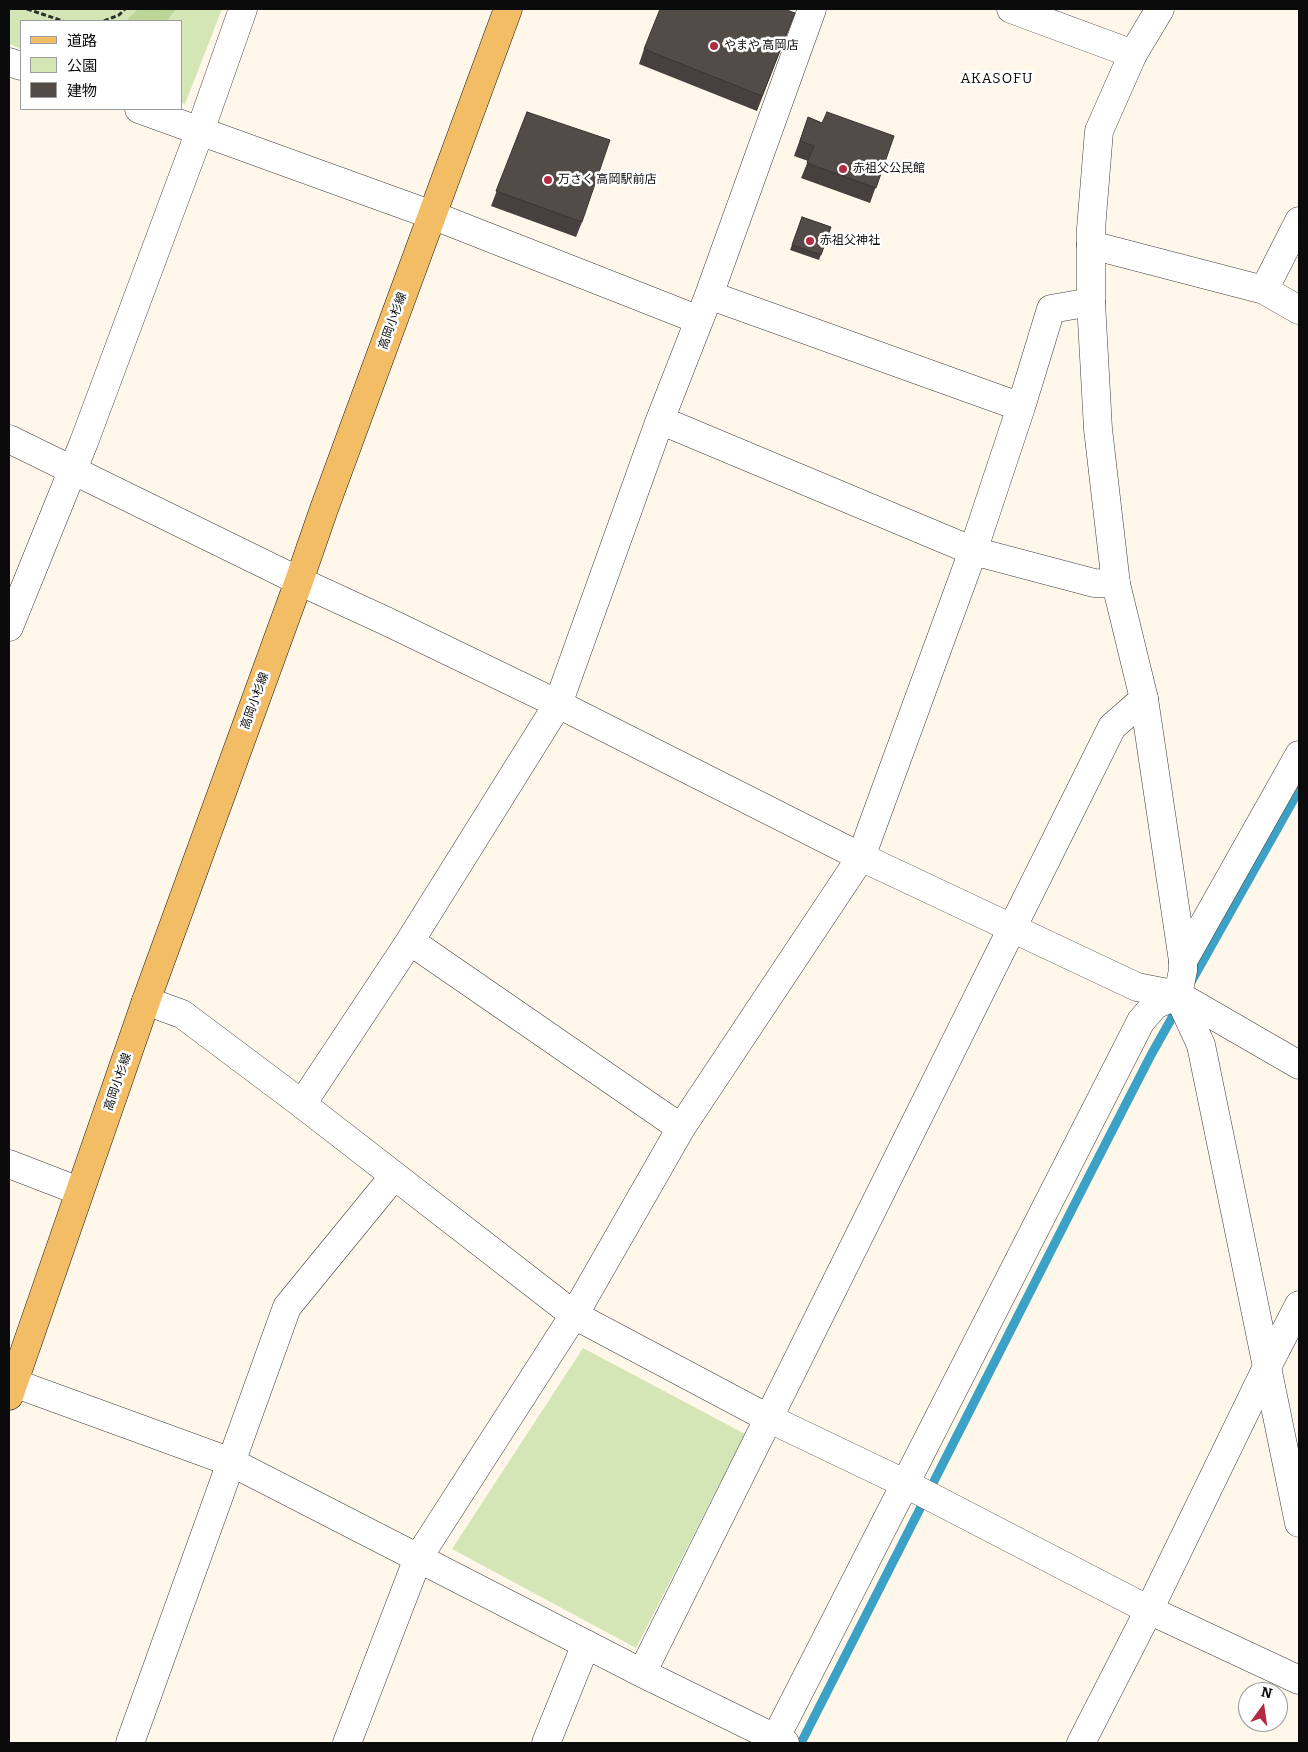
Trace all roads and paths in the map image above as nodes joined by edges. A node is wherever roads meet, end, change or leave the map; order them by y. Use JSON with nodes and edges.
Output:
{"nodes":[{"id":1,"x":27,"y":9,"type":"edge"},
{"id":2,"x":125,"y":9,"type":"edge"},
{"id":3,"x":243,"y":9,"type":"edge"},
{"id":4,"x":508,"y":9,"type":"edge"},
{"id":5,"x":812,"y":9,"type":"edge"},
{"id":6,"x":1011,"y":9,"type":"edge"},
{"id":7,"x":1160,"y":9,"type":"edge"},
{"id":8,"x":60,"y":20,"type":"edge"},
{"id":9,"x":106,"y":20,"type":"edge"},
{"id":10,"x":1133,"y":54,"type":"junction"},
{"id":11,"x":142,"y":110,"type":"edge"},
{"id":12,"x":200,"y":131,"type":"junction"},
{"id":13,"x":432,"y":215,"type":"junction"},
{"id":14,"x":1299,"y":221,"type":"edge"},
{"id":15,"x":1091,"y":245,"type":"junction"},
{"id":16,"x":1264,"y":290,"type":"junction"},
{"id":17,"x":1091,"y":302,"type":"junction"},
{"id":18,"x":704,"y":308,"type":"junction"},
{"id":19,"x":1299,"y":310,"type":"edge"},
{"id":20,"x":1021,"y":407,"type":"junction"},
{"id":21,"x":660,"y":420,"type":"junction"},
{"id":22,"x":9,"y":439,"type":"edge"},
{"id":23,"x":73,"y":471,"type":"junction"},
{"id":24,"x":973,"y":551,"type":"junction"},
{"id":25,"x":299,"y":581,"type":"junction"},
{"id":26,"x":1116,"y":584,"type":"junction"},
{"id":27,"x":9,"y":627,"type":"edge"},
{"id":28,"x":1144,"y":699,"type":"junction"},
{"id":29,"x":558,"y":704,"type":"junction"},
{"id":30,"x":1299,"y":755,"type":"edge"},
{"id":31,"x":860,"y":857,"type":"junction"},
{"id":32,"x":1012,"y":928,"type":"junction"},
{"id":33,"x":410,"y":941,"type":"junction"},
{"id":34,"x":1183,"y":962,"type":"junction"},
{"id":35,"x":146,"y":1001,"type":"junction"},
{"id":36,"x":1187,"y":1006,"type":"junction"},
{"id":37,"x":1299,"y":1065,"type":"edge"},
{"id":38,"x":302,"y":1104,"type":"junction"},
{"id":39,"x":681,"y":1128,"type":"junction"},
{"id":40,"x":9,"y":1164,"type":"edge"},
{"id":41,"x":394,"y":1176,"type":"junction"},
{"id":42,"x":79,"y":1191,"type":"junction"},
{"id":43,"x":1299,"y":1305,"type":"edge"},
{"id":44,"x":574,"y":1315,"type":"junction"},
{"id":45,"x":1268,"y":1365,"type":"junction"},
{"id":46,"x":11,"y":1390,"type":"edge"},
{"id":47,"x":768,"y":1418,"type":"junction"},
{"id":48,"x":230,"y":1462,"type":"junction"},
{"id":49,"x":908,"y":1485,"type":"junction"},
{"id":50,"x":1299,"y":1523,"type":"edge"},
{"id":51,"x":418,"y":1558,"type":"junction"},
{"id":52,"x":1149,"y":1610,"type":"junction"},
{"id":53,"x":586,"y":1644,"type":"junction"},
{"id":54,"x":642,"y":1673,"type":"junction"},
{"id":55,"x":1299,"y":1680,"type":"edge"},
{"id":56,"x":778,"y":1741,"type":"edge"},
{"id":57,"x":130,"y":1743,"type":"edge"},
{"id":58,"x":347,"y":1743,"type":"edge"},
{"id":59,"x":546,"y":1743,"type":"edge"},
{"id":60,"x":1081,"y":1743,"type":"edge"}],
"edges":[{"from":1,"to":8,"type":"path"},
{"from":2,"to":9,"type":"path"},
{"from":3,"to":12,"type":"street"},
{"from":4,"to":13,"type":"main road","name":"高岡小杉線"},
{"from":5,"to":18,"type":"street"},
{"from":6,"to":10,"type":"street"},
{"from":7,"to":10,"type":"street"},
{"from":10,"to":15,"type":"street"},
{"from":11,"to":12,"type":"street"},
{"from":12,"to":13,"type":"street"},
{"from":12,"to":23,"type":"street"},
{"from":13,"to":18,"type":"street"},
{"from":13,"to":25,"type":"main road","name":"高岡小杉線"},
{"from":14,"to":16,"type":"street"},
{"from":15,"to":16,"type":"street"},
{"from":15,"to":17,"type":"street"},
{"from":16,"to":19,"type":"street"},
{"from":17,"to":20,"type":"street"},
{"from":17,"to":26,"type":"street"},
{"from":18,"to":20,"type":"street"},
{"from":18,"to":21,"type":"street"},
{"from":20,"to":24,"type":"street"},
{"from":21,"to":24,"type":"street"},
{"from":21,"to":29,"type":"street"},
{"from":22,"to":23,"type":"street"},
{"from":23,"to":25,"type":"street"},
{"from":23,"to":27,"type":"street"},
{"from":24,"to":26,"type":"street"},
{"from":24,"to":31,"type":"street"},
{"from":25,"to":29,"type":"street"},
{"from":25,"to":35,"type":"main road","name":"高岡小杉線"},
{"from":26,"to":28,"type":"street"},
{"from":28,"to":32,"type":"street"},
{"from":28,"to":34,"type":"street"},
{"from":29,"to":31,"type":"street"},
{"from":29,"to":33,"type":"street"},
{"from":30,"to":34,"type":"street"},
{"from":31,"to":32,"type":"street"},
{"from":31,"to":39,"type":"street"},
{"from":32,"to":36,"type":"street"},
{"from":32,"to":47,"type":"street"},
{"from":33,"to":38,"type":"street"},
{"from":33,"to":39,"type":"street"},
{"from":34,"to":36,"type":"street"},
{"from":35,"to":38,"type":"street"},
{"from":35,"to":42,"type":"main road","name":"高岡小杉線"},
{"from":36,"to":37,"type":"street"},
{"from":36,"to":45,"type":"street"},
{"from":36,"to":49,"type":"street"},
{"from":38,"to":41,"type":"street"},
{"from":39,"to":44,"type":"street"},
{"from":40,"to":42,"type":"street"},
{"from":41,"to":44,"type":"street"},
{"from":41,"to":48,"type":"street"},
{"from":42,"to":46,"type":"main road","name":"高岡小杉線"},
{"from":43,"to":45,"type":"street"},
{"from":44,"to":47,"type":"street"},
{"from":44,"to":51,"type":"street"},
{"from":45,"to":50,"type":"street"},
{"from":45,"to":52,"type":"street"},
{"from":46,"to":48,"type":"street"},
{"from":47,"to":49,"type":"street"},
{"from":47,"to":54,"type":"street"},
{"from":48,"to":51,"type":"street"},
{"from":48,"to":57,"type":"street"},
{"from":49,"to":52,"type":"street"},
{"from":49,"to":56,"type":"street"},
{"from":51,"to":53,"type":"street"},
{"from":51,"to":58,"type":"street"},
{"from":52,"to":55,"type":"street"},
{"from":52,"to":60,"type":"street"},
{"from":53,"to":54,"type":"street"},
{"from":53,"to":59,"type":"street"},
{"from":54,"to":56,"type":"street"}]}
